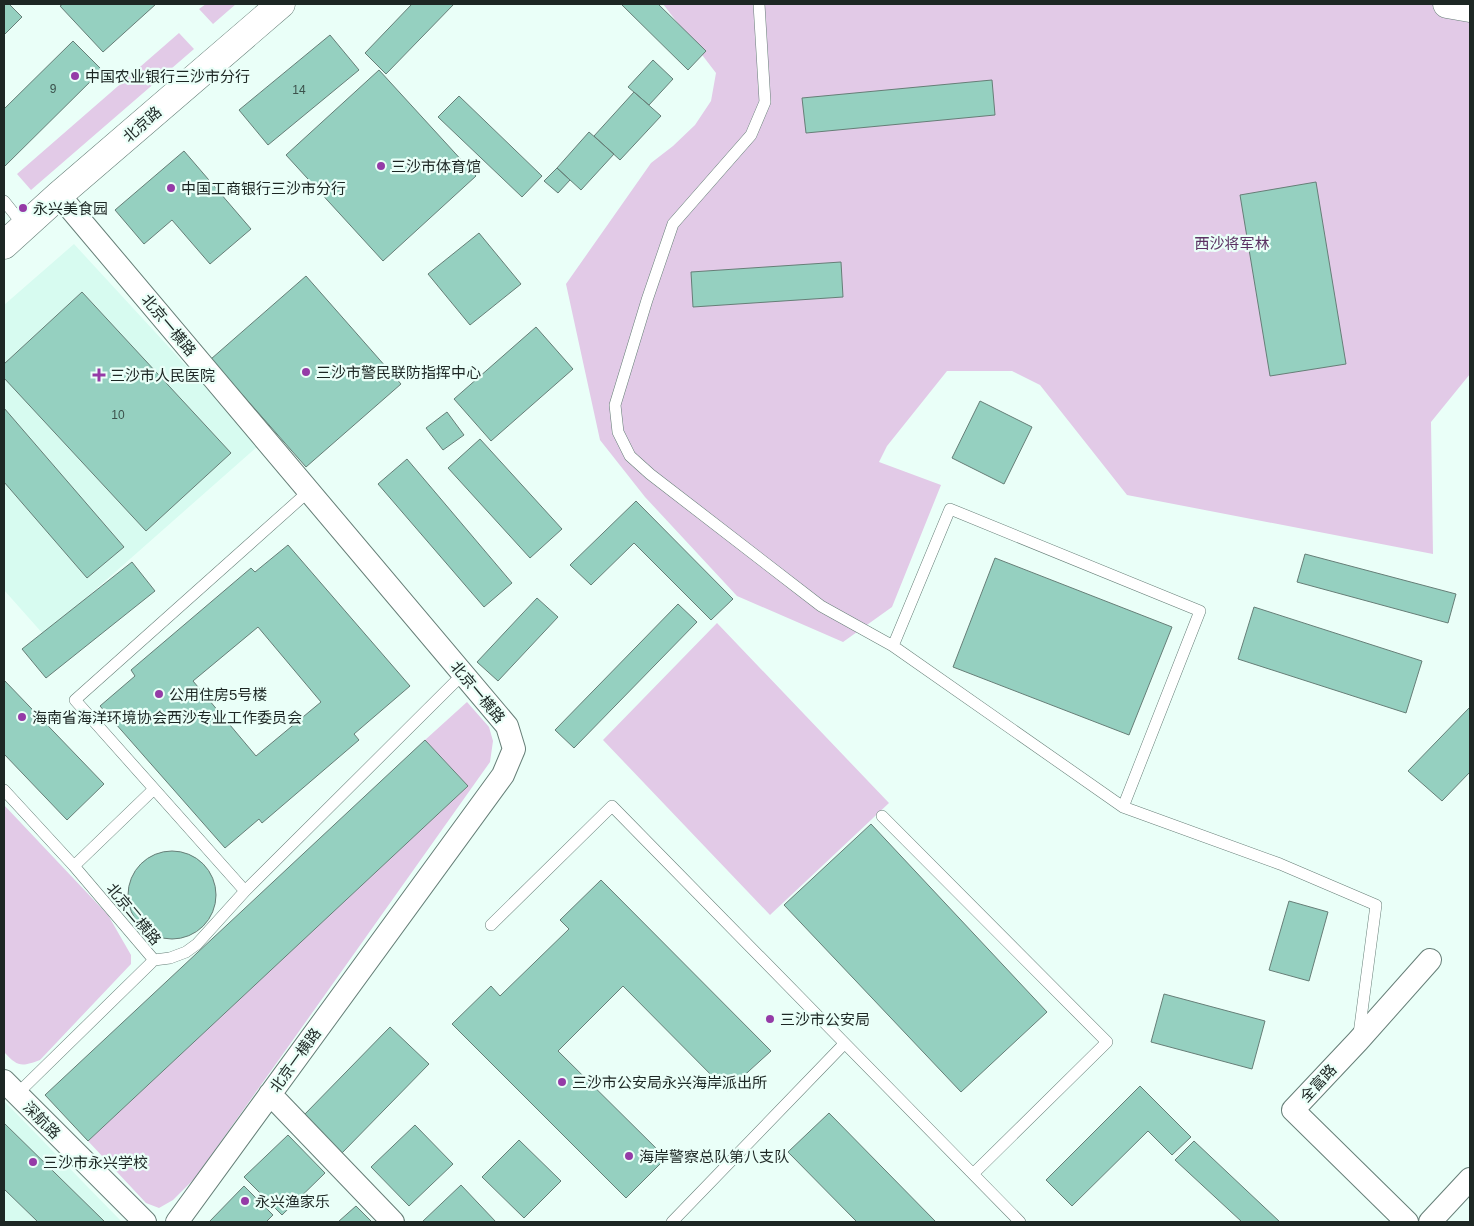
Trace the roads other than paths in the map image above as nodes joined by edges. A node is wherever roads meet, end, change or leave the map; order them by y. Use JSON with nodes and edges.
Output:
{"nodes":[{"id":1,"x":281,"y":4,"type":"edge"},
{"id":2,"x":759,"y":4,"type":"edge"},
{"id":3,"x":1447,"y":4,"type":"edge"},
{"id":4,"x":1470,"y":8,"type":"edge"},
{"id":5,"x":59,"y":195,"type":"junction"},
{"id":6,"x":4,"y":201,"type":"edge"},
{"id":7,"x":24,"y":226,"type":"junction"},
{"id":8,"x":4,"y":245,"type":"edge"},
{"id":9,"x":309,"y":491,"type":"junction"},
{"id":10,"x":893,"y":646,"type":"junction"},
{"id":11,"x":463,"y":674,"type":"junction"},
{"id":12,"x":154,"y":789,"type":"junction"},
{"id":13,"x":4,"y":790,"type":"edge"},
{"id":14,"x":1124,"y":807,"type":"junction"},
{"id":15,"x":882,"y":816,"type":"dead end"},
{"id":16,"x":74,"y":866,"type":"junction"},
{"id":17,"x":245,"y":891,"type":"junction"},
{"id":18,"x":491,"y":925,"type":"dead end"},
{"id":19,"x":154,"y":960,"type":"junction"},
{"id":20,"x":1430,"y":960,"type":"dead end"},
{"id":21,"x":1358,"y":1041,"type":"junction"},
{"id":22,"x":844,"y":1044,"type":"junction"},
{"id":23,"x":10,"y":1088,"type":"edge"},
{"id":24,"x":270,"y":1094,"type":"junction"},
{"id":25,"x":973,"y":1174,"type":"junction"},
{"id":26,"x":1470,"y":1179,"type":"edge"},
{"id":27,"x":145,"y":1222,"type":"edge"},
{"id":28,"x":177,"y":1222,"type":"edge"},
{"id":29,"x":393,"y":1222,"type":"edge"},
{"id":30,"x":672,"y":1222,"type":"edge"},
{"id":31,"x":1020,"y":1222,"type":"edge"},
{"id":32,"x":1406,"y":1222,"type":"edge"},
{"id":33,"x":1430,"y":1222,"type":"edge"}],
"edges":[{"from":1,"to":5,"type":"street","name":"北京路"},
{"from":2,"to":10,"type":"lane"},
{"from":3,"to":4,"type":"street"},
{"from":5,"to":7,"type":"street","name":"北京路"},
{"from":5,"to":9,"type":"street","name":"北京一横路"},
{"from":6,"to":7,"type":"lane"},
{"from":7,"to":8,"type":"street","name":"北京路"},
{"from":9,"to":11,"type":"street","name":"北京一横路"},
{"from":9,"to":12,"type":"lane"},
{"from":10,"to":14,"type":"lane"},
{"from":10,"to":14,"type":"lane"},
{"from":11,"to":17,"type":"lane"},
{"from":11,"to":24,"type":"street","name":"北京一横路"},
{"from":12,"to":16,"type":"lane"},
{"from":12,"to":17,"type":"lane"},
{"from":13,"to":16,"type":"lane","name":"北京二横路"},
{"from":14,"to":21,"type":"lane"},
{"from":15,"to":25,"type":"lane"},
{"from":16,"to":19,"type":"lane","name":"北京二横路"},
{"from":17,"to":19,"type":"lane"},
{"from":18,"to":22,"type":"lane"},
{"from":19,"to":23,"type":"lane","name":"北京二横路"},
{"from":20,"to":21,"type":"street","name":"全富路"},
{"from":21,"to":32,"type":"street","name":"全富路"},
{"from":22,"to":25,"type":"lane"},
{"from":22,"to":30,"type":"lane"},
{"from":23,"to":27,"type":"street","name":"深航路"},
{"from":24,"to":28,"type":"street","name":"北京一横路"},
{"from":24,"to":29,"type":"street"},
{"from":25,"to":31,"type":"lane"},
{"from":26,"to":33,"type":"street"}]}
